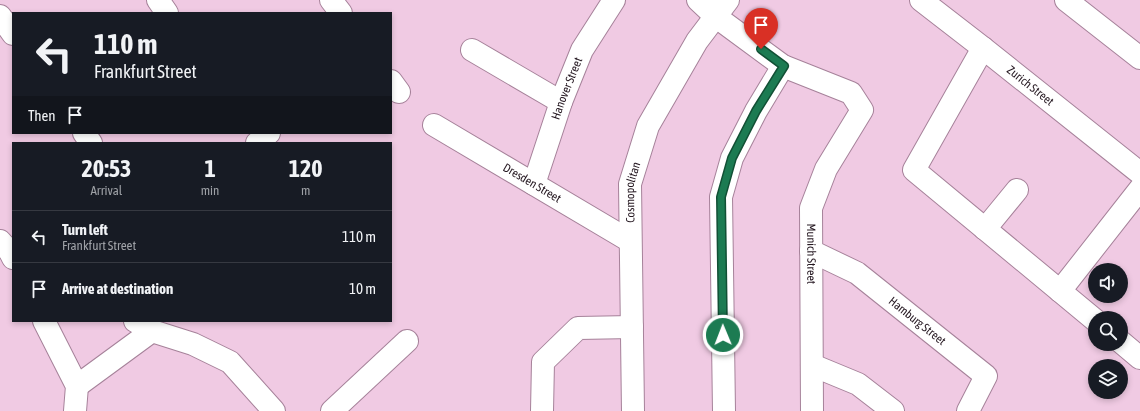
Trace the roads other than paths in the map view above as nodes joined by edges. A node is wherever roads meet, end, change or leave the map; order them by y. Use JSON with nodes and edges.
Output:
{"nodes":[{"id":1,"x":158,"y":0,"type":"edge"},
{"id":2,"x":331,"y":0,"type":"edge"},
{"id":3,"x":614,"y":0,"type":"edge"},
{"id":4,"x":698,"y":0,"type":"edge"},
{"id":5,"x":921,"y":0,"type":"edge"},
{"id":6,"x":1066,"y":0,"type":"edge"},
{"id":7,"x":721,"y":8,"type":"edge"},
{"id":8,"x":166,"y":12,"type":"edge"},
{"id":9,"x":340,"y":12,"type":"edge"},
{"id":10,"x":0,"y":16,"type":"edge"},
{"id":11,"x":12,"y":33,"type":"edge"},
{"id":12,"x":983,"y":48,"type":"junction"},
{"id":13,"x":472,"y":50,"type":"dead end"},
{"id":14,"x":1140,"y":58,"type":"edge"},
{"id":15,"x":784,"y":66,"type":"junction"},
{"id":16,"x":561,"y":102,"type":"junction"},
{"id":17,"x":434,"y":125,"type":"dead end"},
{"id":18,"x":1140,"y":173,"type":"edge"},
{"id":19,"x":534,"y":184,"type":"junction"},
{"id":20,"x":1140,"y":189,"type":"edge"},
{"id":21,"x":1017,"y":190,"type":"dead end"},
{"id":22,"x":985,"y":229,"type":"junction"},
{"id":23,"x":630,"y":241,"type":"junction"},
{"id":24,"x":811,"y":251,"type":"junction"},
{"id":25,"x":1060,"y":291,"type":"junction"},
{"id":26,"x":1088,"y":314,"type":"edge"},
{"id":27,"x":45,"y":322,"type":"edge"},
{"id":28,"x":144,"y":326,"type":"edge"},
{"id":29,"x":632,"y":327,"type":"junction"},
{"id":30,"x":407,"y":341,"type":"dead end"},
{"id":31,"x":1128,"y":348,"type":"edge"},
{"id":32,"x":1140,"y":358,"type":"edge"},
{"id":33,"x":812,"y":365,"type":"junction"},
{"id":34,"x":77,"y":386,"type":"junction"},
{"id":35,"x":75,"y":411,"type":"edge"},
{"id":36,"x":274,"y":411,"type":"edge"},
{"id":37,"x":332,"y":411,"type":"edge"},
{"id":38,"x":542,"y":411,"type":"edge"},
{"id":39,"x":633,"y":411,"type":"edge"},
{"id":40,"x":724,"y":411,"type":"edge"},
{"id":41,"x":812,"y":411,"type":"edge"},
{"id":42,"x":893,"y":411,"type":"edge"},
{"id":43,"x":968,"y":411,"type":"edge"}],
"edges":[{"from":1,"to":8,"type":"street"},
{"from":2,"to":9,"type":"street"},
{"from":3,"to":16,"type":"street","name":"Hanover Street"},
{"from":4,"to":7,"type":"street"},
{"from":5,"to":12,"type":"street","name":"Zurich Street"},
{"from":6,"to":14,"type":"street"},
{"from":7,"to":15,"type":"street"},
{"from":7,"to":23,"type":"street","name":"Cosmopolitan"},
{"from":10,"to":11,"type":"street"},
{"from":12,"to":18,"type":"street","name":"Zurich Street"},
{"from":12,"to":22,"type":"street"},
{"from":13,"to":16,"type":"street"},
{"from":15,"to":24,"type":"street","name":"Munich Street"},
{"from":15,"to":40,"type":"street"},
{"from":16,"to":19,"type":"street","name":"Hanover Street"},
{"from":17,"to":19,"type":"street","name":"Dresden Street"},
{"from":19,"to":23,"type":"street","name":"Dresden Street"},
{"from":20,"to":25,"type":"street"},
{"from":21,"to":22,"type":"street"},
{"from":22,"to":25,"type":"street"},
{"from":23,"to":29,"type":"street","name":"Cosmopolitan"},
{"from":24,"to":33,"type":"street","name":"Munich Street"},
{"from":24,"to":43,"type":"street","name":"Hamburg Street"},
{"from":25,"to":26,"type":"street"},
{"from":27,"to":34,"type":"street"},
{"from":28,"to":34,"type":"street"},
{"from":28,"to":36,"type":"street"},
{"from":29,"to":38,"type":"street"},
{"from":29,"to":39,"type":"street","name":"Cosmopolitan"},
{"from":30,"to":37,"type":"street"},
{"from":31,"to":32,"type":"street"},
{"from":33,"to":41,"type":"street","name":"Munich Street"},
{"from":33,"to":42,"type":"street"},
{"from":34,"to":35,"type":"street"}]}
